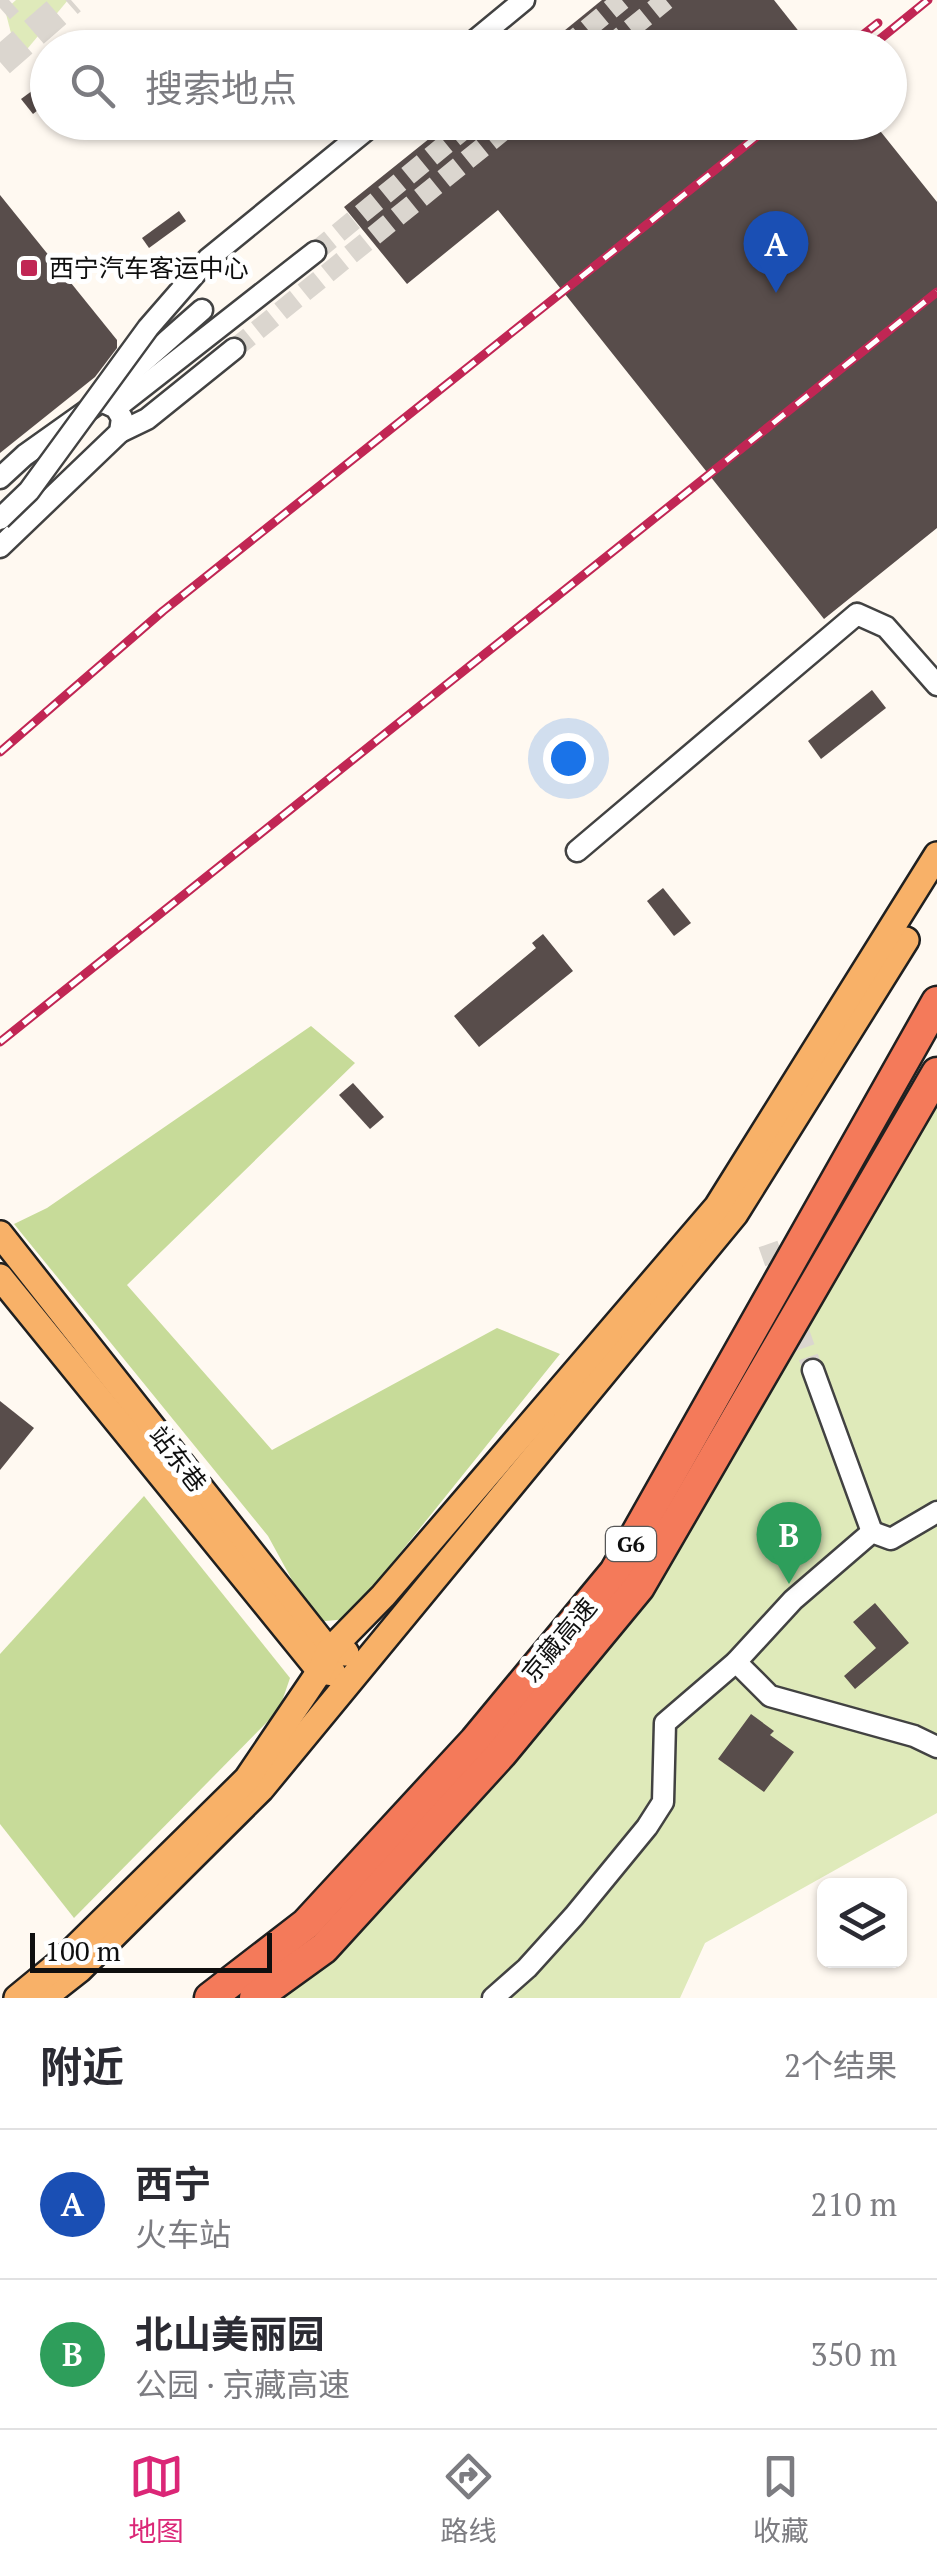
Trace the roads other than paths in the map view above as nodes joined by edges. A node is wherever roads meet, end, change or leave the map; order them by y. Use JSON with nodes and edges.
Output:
{"nodes":[{"id":1,"x":524,"y":0,"type":"edge"},
{"id":2,"x":488,"y":30,"type":"edge"},
{"id":3,"x":354,"y":140,"type":"edge"},
{"id":4,"x":314,"y":252,"type":"tunnel mouth"},
{"id":5,"x":202,"y":310,"type":"dead end"},
{"id":6,"x":234,"y":350,"type":"tunnel mouth"},
{"id":7,"x":108,"y":404,"type":"junction"},
{"id":8,"x":120,"y":432,"type":"junction"},
{"id":9,"x":0,"y":478,"type":"edge"},
{"id":10,"x":0,"y":519,"type":"edge"},
{"id":11,"x":0,"y":546,"type":"edge"},
{"id":12,"x":937,"y":686,"type":"edge"},
{"id":13,"x":576,"y":851,"type":"dead end"},
{"id":14,"x":937,"y":855,"type":"edge"},
{"id":15,"x":937,"y":888,"type":"edge"},
{"id":16,"x":937,"y":1002,"type":"edge"},
{"id":17,"x":937,"y":1072,"type":"edge"},
{"id":18,"x":0,"y":1234,"type":"edge"},
{"id":19,"x":0,"y":1277,"type":"edge"},
{"id":20,"x":813,"y":1370,"type":"tunnel mouth"},
{"id":21,"x":937,"y":1512,"type":"edge"},
{"id":22,"x":872,"y":1532,"type":"junction"},
{"id":23,"x":371,"y":1655,"type":"junction"},
{"id":24,"x":325,"y":1661,"type":"junction"},
{"id":25,"x":736,"y":1662,"type":"junction"},
{"id":26,"x":356,"y":1677,"type":"junction"},
{"id":27,"x":937,"y":1747,"type":"edge"},
{"id":28,"x":16,"y":1998,"type":"edge"},
{"id":29,"x":44,"y":1998,"type":"edge"},
{"id":30,"x":210,"y":1998,"type":"edge"},
{"id":31,"x":256,"y":1998,"type":"edge"},
{"id":32,"x":493,"y":1998,"type":"edge"}],
"edges":[{"from":1,"to":2,"type":"street"},
{"from":3,"to":10,"type":"street","bridge":true},
{"from":4,"to":7,"type":"street"},
{"from":5,"to":7,"type":"street"},
{"from":6,"to":8,"type":"street"},
{"from":7,"to":8,"type":"street"},
{"from":7,"to":9,"type":"street"},
{"from":8,"to":11,"type":"street"},
{"from":12,"to":13,"type":"street"},
{"from":14,"to":24,"type":"main road"},
{"from":15,"to":23,"type":"main road"},
{"from":16,"to":30,"type":"highway","name":"京藏高速","number":"G6"},
{"from":17,"to":31,"type":"highway","name":"京藏高速","number":"G6"},
{"from":18,"to":24,"type":"main road","name":"站东巷"},
{"from":19,"to":24,"type":"main road","name":"站东巷"},
{"from":20,"to":22,"type":"street"},
{"from":21,"to":22,"type":"street"},
{"from":22,"to":25,"type":"street"},
{"from":23,"to":24,"type":"main road"},
{"from":23,"to":26,"type":"main road"},
{"from":24,"to":26,"type":"main road"},
{"from":24,"to":28,"type":"main road"},
{"from":25,"to":27,"type":"street"},
{"from":25,"to":32,"type":"street"},
{"from":26,"to":29,"type":"main road"}]}
